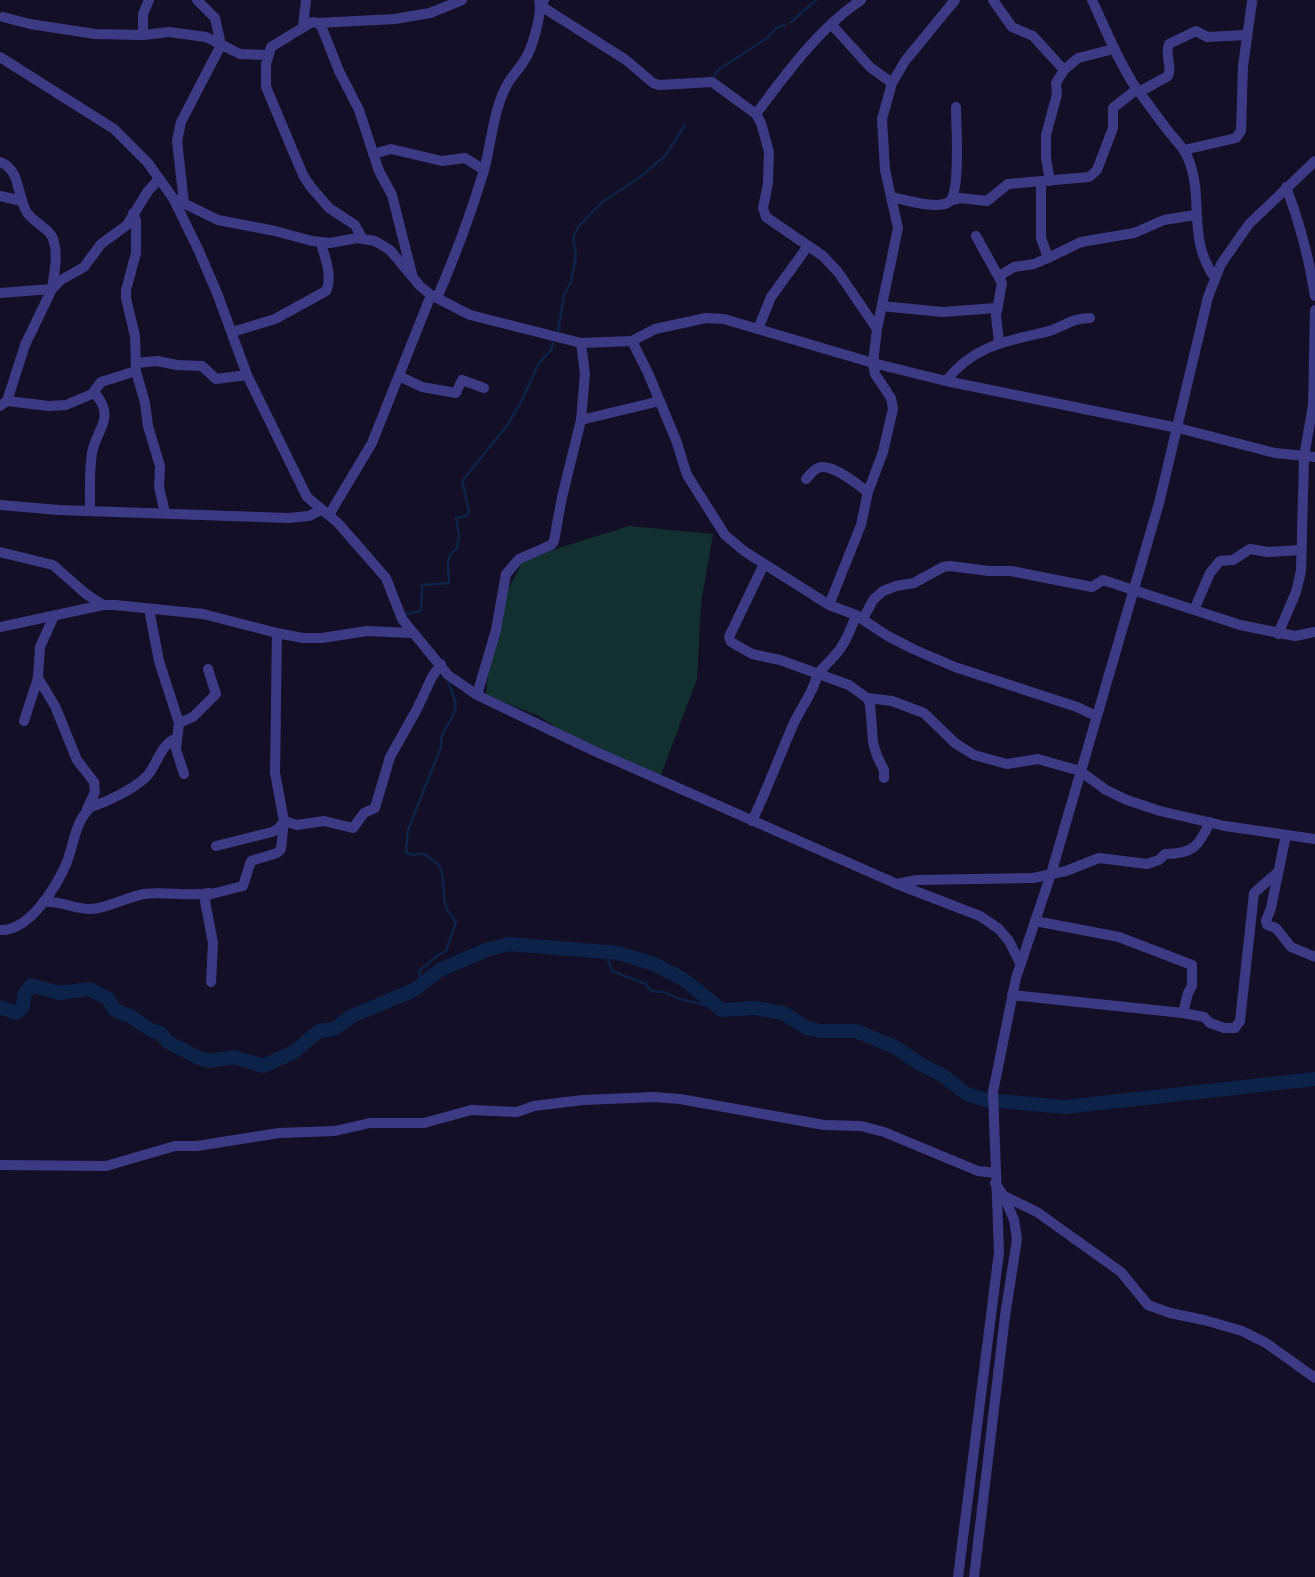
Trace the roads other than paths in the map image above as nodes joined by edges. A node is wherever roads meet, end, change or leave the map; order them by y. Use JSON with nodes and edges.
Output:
{"nodes":[{"id":1,"x":149,"y":0,"type":"edge"},
{"id":2,"x":198,"y":0,"type":"edge"},
{"id":3,"x":306,"y":0,"type":"edge"},
{"id":4,"x":462,"y":0,"type":"edge"},
{"id":5,"x":861,"y":0,"type":"edge"},
{"id":6,"x":955,"y":0,"type":"edge"},
{"id":7,"x":994,"y":0,"type":"edge"},
{"id":8,"x":1092,"y":0,"type":"edge"},
{"id":9,"x":541,"y":2,"type":"edge"},
{"id":10,"x":1252,"y":2,"type":"dead end"},
{"id":11,"x":847,"y":4,"type":"edge"},
{"id":12,"x":3,"y":18,"type":"dead end"},
{"id":13,"x":318,"y":23,"type":"junction"},
{"id":14,"x":832,"y":25,"type":"junction"},
{"id":15,"x":303,"y":27,"type":"junction"},
{"id":16,"x":143,"y":35,"type":"junction"},
{"id":17,"x":1246,"y":35,"type":"junction"},
{"id":18,"x":221,"y":45,"type":"junction"},
{"id":19,"x":1114,"y":49,"type":"junction"},
{"id":20,"x":268,"y":55,"type":"junction"},
{"id":21,"x":0,"y":57,"type":"edge"},
{"id":22,"x":1064,"y":70,"type":"junction"},
{"id":23,"x":892,"y":83,"type":"junction"},
{"id":24,"x":1138,"y":90,"type":"junction"},
{"id":25,"x":956,"y":107,"type":"dead end"},
{"id":26,"x":756,"y":114,"type":"junction"},
{"id":27,"x":1184,"y":150,"type":"junction"},
{"id":28,"x":373,"y":154,"type":"junction"},
{"id":29,"x":1315,"y":161,"type":"edge"},
{"id":30,"x":0,"y":162,"type":"edge"},
{"id":31,"x":484,"y":170,"type":"junction"},
{"id":32,"x":159,"y":178,"type":"junction"},
{"id":33,"x":1045,"y":182,"type":"junction"},
{"id":34,"x":1286,"y":187,"type":"junction"},
{"id":35,"x":0,"y":196,"type":"edge"},
{"id":36,"x":892,"y":197,"type":"junction"},
{"id":37,"x":173,"y":198,"type":"junction"},
{"id":38,"x":22,"y":201,"type":"junction"},
{"id":39,"x":950,"y":202,"type":"junction"},
{"id":40,"x":184,"y":203,"type":"junction"},
{"id":41,"x":133,"y":213,"type":"junction"},
{"id":42,"x":1195,"y":215,"type":"junction"},
{"id":43,"x":976,"y":236,"type":"dead end"},
{"id":44,"x":362,"y":238,"type":"junction"},
{"id":45,"x":321,"y":243,"type":"junction"},
{"id":46,"x":808,"y":246,"type":"junction"},
{"id":47,"x":1048,"y":258,"type":"junction"},
{"id":48,"x":999,"y":276,"type":"junction"},
{"id":49,"x":412,"y":277,"type":"junction"},
{"id":50,"x":1215,"y":278,"type":"junction"},
{"id":51,"x":52,"y":288,"type":"junction"},
{"id":52,"x":0,"y":293,"type":"edge"},
{"id":53,"x":1315,"y":296,"type":"edge"},
{"id":54,"x":434,"y":297,"type":"junction"},
{"id":55,"x":882,"y":306,"type":"junction"},
{"id":56,"x":996,"y":308,"type":"junction"},
{"id":57,"x":1315,"y":310,"type":"edge"},
{"id":58,"x":1090,"y":318,"type":"dead end"},
{"id":59,"x":758,"y":329,"type":"junction"},
{"id":60,"x":877,"y":329,"type":"junction"},
{"id":61,"x":232,"y":332,"type":"junction"},
{"id":62,"x":632,"y":340,"type":"junction"},
{"id":63,"x":999,"y":342,"type":"junction"},
{"id":64,"x":581,"y":343,"type":"junction"},
{"id":65,"x":873,"y":363,"type":"junction"},
{"id":66,"x":136,"y":367,"type":"junction"},
{"id":67,"x":246,"y":376,"type":"junction"},
{"id":68,"x":399,"y":376,"type":"junction"},
{"id":69,"x":946,"y":381,"type":"junction"},
{"id":70,"x":484,"y":388,"type":"dead end"},
{"id":71,"x":94,"y":392,"type":"junction"},
{"id":72,"x":660,"y":401,"type":"junction"},
{"id":73,"x":4,"y":403,"type":"edge"},
{"id":74,"x":581,"y":420,"type":"junction"},
{"id":75,"x":1178,"y":428,"type":"junction"},
{"id":76,"x":1310,"y":457,"type":"edge"},
{"id":77,"x":806,"y":478,"type":"dead end"},
{"id":78,"x":868,"y":492,"type":"junction"},
{"id":79,"x":0,"y":505,"type":"edge"},
{"id":80,"x":90,"y":511,"type":"junction"},
{"id":81,"x":165,"y":513,"type":"junction"},
{"id":82,"x":325,"y":513,"type":"junction"},
{"id":83,"x":1302,"y":550,"type":"junction"},
{"id":84,"x":0,"y":552,"type":"edge"},
{"id":85,"x":764,"y":564,"type":"junction"},
{"id":86,"x":1134,"y":589,"type":"junction"},
{"id":87,"x":103,"y":605,"type":"junction"},
{"id":88,"x":829,"y":605,"type":"junction"},
{"id":89,"x":149,"y":609,"type":"junction"},
{"id":90,"x":1194,"y":610,"type":"junction"},
{"id":91,"x":54,"y":616,"type":"junction"},
{"id":92,"x":860,"y":617,"type":"junction"},
{"id":93,"x":0,"y":627,"type":"edge"},
{"id":94,"x":411,"y":632,"type":"junction"},
{"id":95,"x":1315,"y":632,"type":"edge"},
{"id":96,"x":277,"y":633,"type":"junction"},
{"id":97,"x":1278,"y":634,"type":"junction"},
{"id":98,"x":441,"y":664,"type":"junction"},
{"id":99,"x":208,"y":669,"type":"dead end"},
{"id":100,"x":818,"y":673,"type":"junction"},
{"id":101,"x":38,"y":678,"type":"junction"},
{"id":102,"x":477,"y":696,"type":"junction"},
{"id":103,"x":867,"y":698,"type":"junction"},
{"id":104,"x":1096,"y":716,"type":"junction"},
{"id":105,"x":24,"y":720,"type":"dead end"},
{"id":106,"x":179,"y":723,"type":"junction"},
{"id":107,"x":177,"y":738,"type":"junction"},
{"id":108,"x":1080,"y":771,"type":"junction"},
{"id":109,"x":184,"y":774,"type":"dead end"},
{"id":110,"x":884,"y":778,"type":"dead end"},
{"id":111,"x":86,"y":811,"type":"junction"},
{"id":112,"x":284,"y":821,"type":"junction"},
{"id":113,"x":752,"y":821,"type":"junction"},
{"id":114,"x":1210,"y":822,"type":"junction"},
{"id":115,"x":1286,"y":835,"type":"junction"},
{"id":116,"x":1315,"y":839,"type":"edge"},
{"id":117,"x":216,"y":846,"type":"dead end"},
{"id":118,"x":1278,"y":872,"type":"junction"},
{"id":119,"x":1051,"y":874,"type":"junction"},
{"id":120,"x":896,"y":884,"type":"junction"},
{"id":121,"x":209,"y":893,"type":"junction"},
{"id":122,"x":43,"y":902,"type":"junction"},
{"id":123,"x":1035,"y":921,"type":"junction"},
{"id":124,"x":0,"y":930,"type":"edge"},
{"id":125,"x":1315,"y":957,"type":"edge"},
{"id":126,"x":1020,"y":962,"type":"junction"},
{"id":127,"x":211,"y":982,"type":"dead end"},
{"id":128,"x":1012,"y":995,"type":"junction"},
{"id":129,"x":1183,"y":1013,"type":"junction"},
{"id":130,"x":0,"y":1166,"type":"edge"},
{"id":131,"x":995,"y":1178,"type":"junction"},
{"id":132,"x":1004,"y":1196,"type":"junction"},
{"id":133,"x":1315,"y":1378,"type":"edge"},
{"id":134,"x":958,"y":1577,"type":"edge"},
{"id":135,"x":974,"y":1577,"type":"edge"}],
"edges":[{"from":1,"to":16,"type":"street"},
{"from":2,"to":18,"type":"street"},
{"from":3,"to":15,"type":"street"},
{"from":4,"to":13,"type":"street"},
{"from":5,"to":11,"type":"street"},
{"from":6,"to":23,"type":"street"},
{"from":7,"to":22,"type":"street"},
{"from":8,"to":19,"type":"street"},
{"from":9,"to":26,"type":"street"},
{"from":9,"to":31,"type":"street"},
{"from":10,"to":17,"type":"street"},
{"from":11,"to":14,"type":"street"},
{"from":12,"to":16,"type":"street"},
{"from":13,"to":15,"type":"street"},
{"from":13,"to":28,"type":"street"},
{"from":14,"to":23,"type":"street"},
{"from":14,"to":26,"type":"street"},
{"from":15,"to":20,"type":"street"},
{"from":16,"to":18,"type":"street"},
{"from":17,"to":24,"type":"street"},
{"from":17,"to":27,"type":"street"},
{"from":18,"to":20,"type":"street"},
{"from":18,"to":40,"type":"street"},
{"from":19,"to":22,"type":"street"},
{"from":19,"to":24,"type":"street"},
{"from":20,"to":44,"type":"street"},
{"from":21,"to":32,"type":"street"},
{"from":22,"to":33,"type":"street"},
{"from":23,"to":36,"type":"street"},
{"from":24,"to":27,"type":"street"},
{"from":24,"to":33,"type":"street"},
{"from":25,"to":39,"type":"street"},
{"from":26,"to":46,"type":"street"},
{"from":27,"to":42,"type":"street"},
{"from":28,"to":31,"type":"street"},
{"from":28,"to":49,"type":"street"},
{"from":29,"to":34,"type":"street"},
{"from":30,"to":38,"type":"street"},
{"from":31,"to":54,"type":"street"},
{"from":32,"to":37,"type":"street"},
{"from":32,"to":41,"type":"street"},
{"from":33,"to":39,"type":"street"},
{"from":33,"to":47,"type":"street"},
{"from":34,"to":50,"type":"street"},
{"from":34,"to":53,"type":"street"},
{"from":35,"to":38,"type":"street"},
{"from":36,"to":39,"type":"street"},
{"from":36,"to":55,"type":"street"},
{"from":37,"to":40,"type":"street"},
{"from":37,"to":61,"type":"street"},
{"from":38,"to":51,"type":"street"},
{"from":40,"to":45,"type":"street"},
{"from":41,"to":51,"type":"street"},
{"from":41,"to":66,"type":"street"},
{"from":42,"to":47,"type":"street"},
{"from":42,"to":50,"type":"street"},
{"from":43,"to":48,"type":"street"},
{"from":44,"to":45,"type":"street"},
{"from":44,"to":49,"type":"street"},
{"from":45,"to":61,"type":"street"},
{"from":46,"to":59,"type":"street"},
{"from":46,"to":60,"type":"street"},
{"from":47,"to":48,"type":"street"},
{"from":48,"to":56,"type":"street"},
{"from":49,"to":54,"type":"street"},
{"from":50,"to":75,"type":"street"},
{"from":51,"to":52,"type":"street"},
{"from":51,"to":73,"type":"street"},
{"from":54,"to":64,"type":"street"},
{"from":54,"to":68,"type":"street"},
{"from":55,"to":56,"type":"street"},
{"from":55,"to":60,"type":"street"},
{"from":56,"to":63,"type":"street"},
{"from":57,"to":76,"type":"street"},
{"from":58,"to":63,"type":"street"},
{"from":59,"to":62,"type":"street"},
{"from":59,"to":65,"type":"street"},
{"from":60,"to":65,"type":"street"},
{"from":61,"to":67,"type":"street"},
{"from":62,"to":64,"type":"street"},
{"from":62,"to":72,"type":"street"},
{"from":63,"to":69,"type":"street"},
{"from":64,"to":74,"type":"street"},
{"from":65,"to":69,"type":"street"},
{"from":65,"to":78,"type":"street"},
{"from":66,"to":67,"type":"street"},
{"from":66,"to":71,"type":"street"},
{"from":66,"to":81,"type":"street"},
{"from":67,"to":82,"type":"street"},
{"from":68,"to":70,"type":"street"},
{"from":68,"to":82,"type":"street"},
{"from":69,"to":75,"type":"street"},
{"from":71,"to":73,"type":"street"},
{"from":71,"to":80,"type":"street"},
{"from":72,"to":74,"type":"street"},
{"from":72,"to":85,"type":"street"},
{"from":74,"to":102,"type":"street"},
{"from":75,"to":76,"type":"street"},
{"from":75,"to":86,"type":"street"},
{"from":76,"to":83,"type":"street"},
{"from":77,"to":78,"type":"street"},
{"from":78,"to":88,"type":"street"},
{"from":79,"to":80,"type":"street"},
{"from":80,"to":81,"type":"street"},
{"from":81,"to":82,"type":"street"},
{"from":82,"to":94,"type":"street"},
{"from":83,"to":90,"type":"street"},
{"from":83,"to":97,"type":"street"},
{"from":84,"to":87,"type":"street"},
{"from":85,"to":88,"type":"street"},
{"from":85,"to":100,"type":"street"},
{"from":86,"to":90,"type":"street"},
{"from":86,"to":92,"type":"street"},
{"from":86,"to":104,"type":"street"},
{"from":87,"to":89,"type":"street"},
{"from":87,"to":91,"type":"street"},
{"from":88,"to":92,"type":"street"},
{"from":89,"to":96,"type":"street"},
{"from":89,"to":106,"type":"street"},
{"from":90,"to":97,"type":"street"},
{"from":91,"to":93,"type":"street"},
{"from":91,"to":101,"type":"street"},
{"from":92,"to":100,"type":"street"},
{"from":92,"to":104,"type":"street"},
{"from":94,"to":96,"type":"street"},
{"from":94,"to":98,"type":"street"},
{"from":95,"to":97,"type":"street"},
{"from":96,"to":112,"type":"street"},
{"from":98,"to":102,"type":"street"},
{"from":98,"to":112,"type":"street"},
{"from":99,"to":106,"type":"street"},
{"from":100,"to":103,"type":"street"},
{"from":100,"to":113,"type":"street"},
{"from":101,"to":105,"type":"street"},
{"from":101,"to":111,"type":"street"},
{"from":102,"to":113,"type":"street"},
{"from":103,"to":108,"type":"street"},
{"from":103,"to":110,"type":"street"},
{"from":104,"to":108,"type":"street"},
{"from":106,"to":107,"type":"street"},
{"from":107,"to":109,"type":"street"},
{"from":107,"to":111,"type":"street"},
{"from":108,"to":114,"type":"street"},
{"from":108,"to":119,"type":"street"},
{"from":111,"to":122,"type":"street"},
{"from":112,"to":117,"type":"street"},
{"from":112,"to":121,"type":"street"},
{"from":113,"to":120,"type":"street"},
{"from":114,"to":115,"type":"street"},
{"from":114,"to":119,"type":"street"},
{"from":115,"to":116,"type":"street"},
{"from":115,"to":118,"type":"street"},
{"from":118,"to":125,"type":"street"},
{"from":118,"to":129,"type":"street"},
{"from":119,"to":120,"type":"street"},
{"from":119,"to":123,"type":"street"},
{"from":120,"to":126,"type":"street"},
{"from":121,"to":122,"type":"street"},
{"from":121,"to":127,"type":"street"},
{"from":122,"to":124,"type":"street"},
{"from":123,"to":126,"type":"street"},
{"from":123,"to":129,"type":"street"},
{"from":126,"to":128,"type":"street"},
{"from":128,"to":129,"type":"street"},
{"from":128,"to":131,"type":"street"},
{"from":130,"to":131,"type":"street"},
{"from":131,"to":132,"type":"street"},
{"from":131,"to":134,"type":"street"},
{"from":132,"to":133,"type":"street"},
{"from":132,"to":135,"type":"street"}]}
